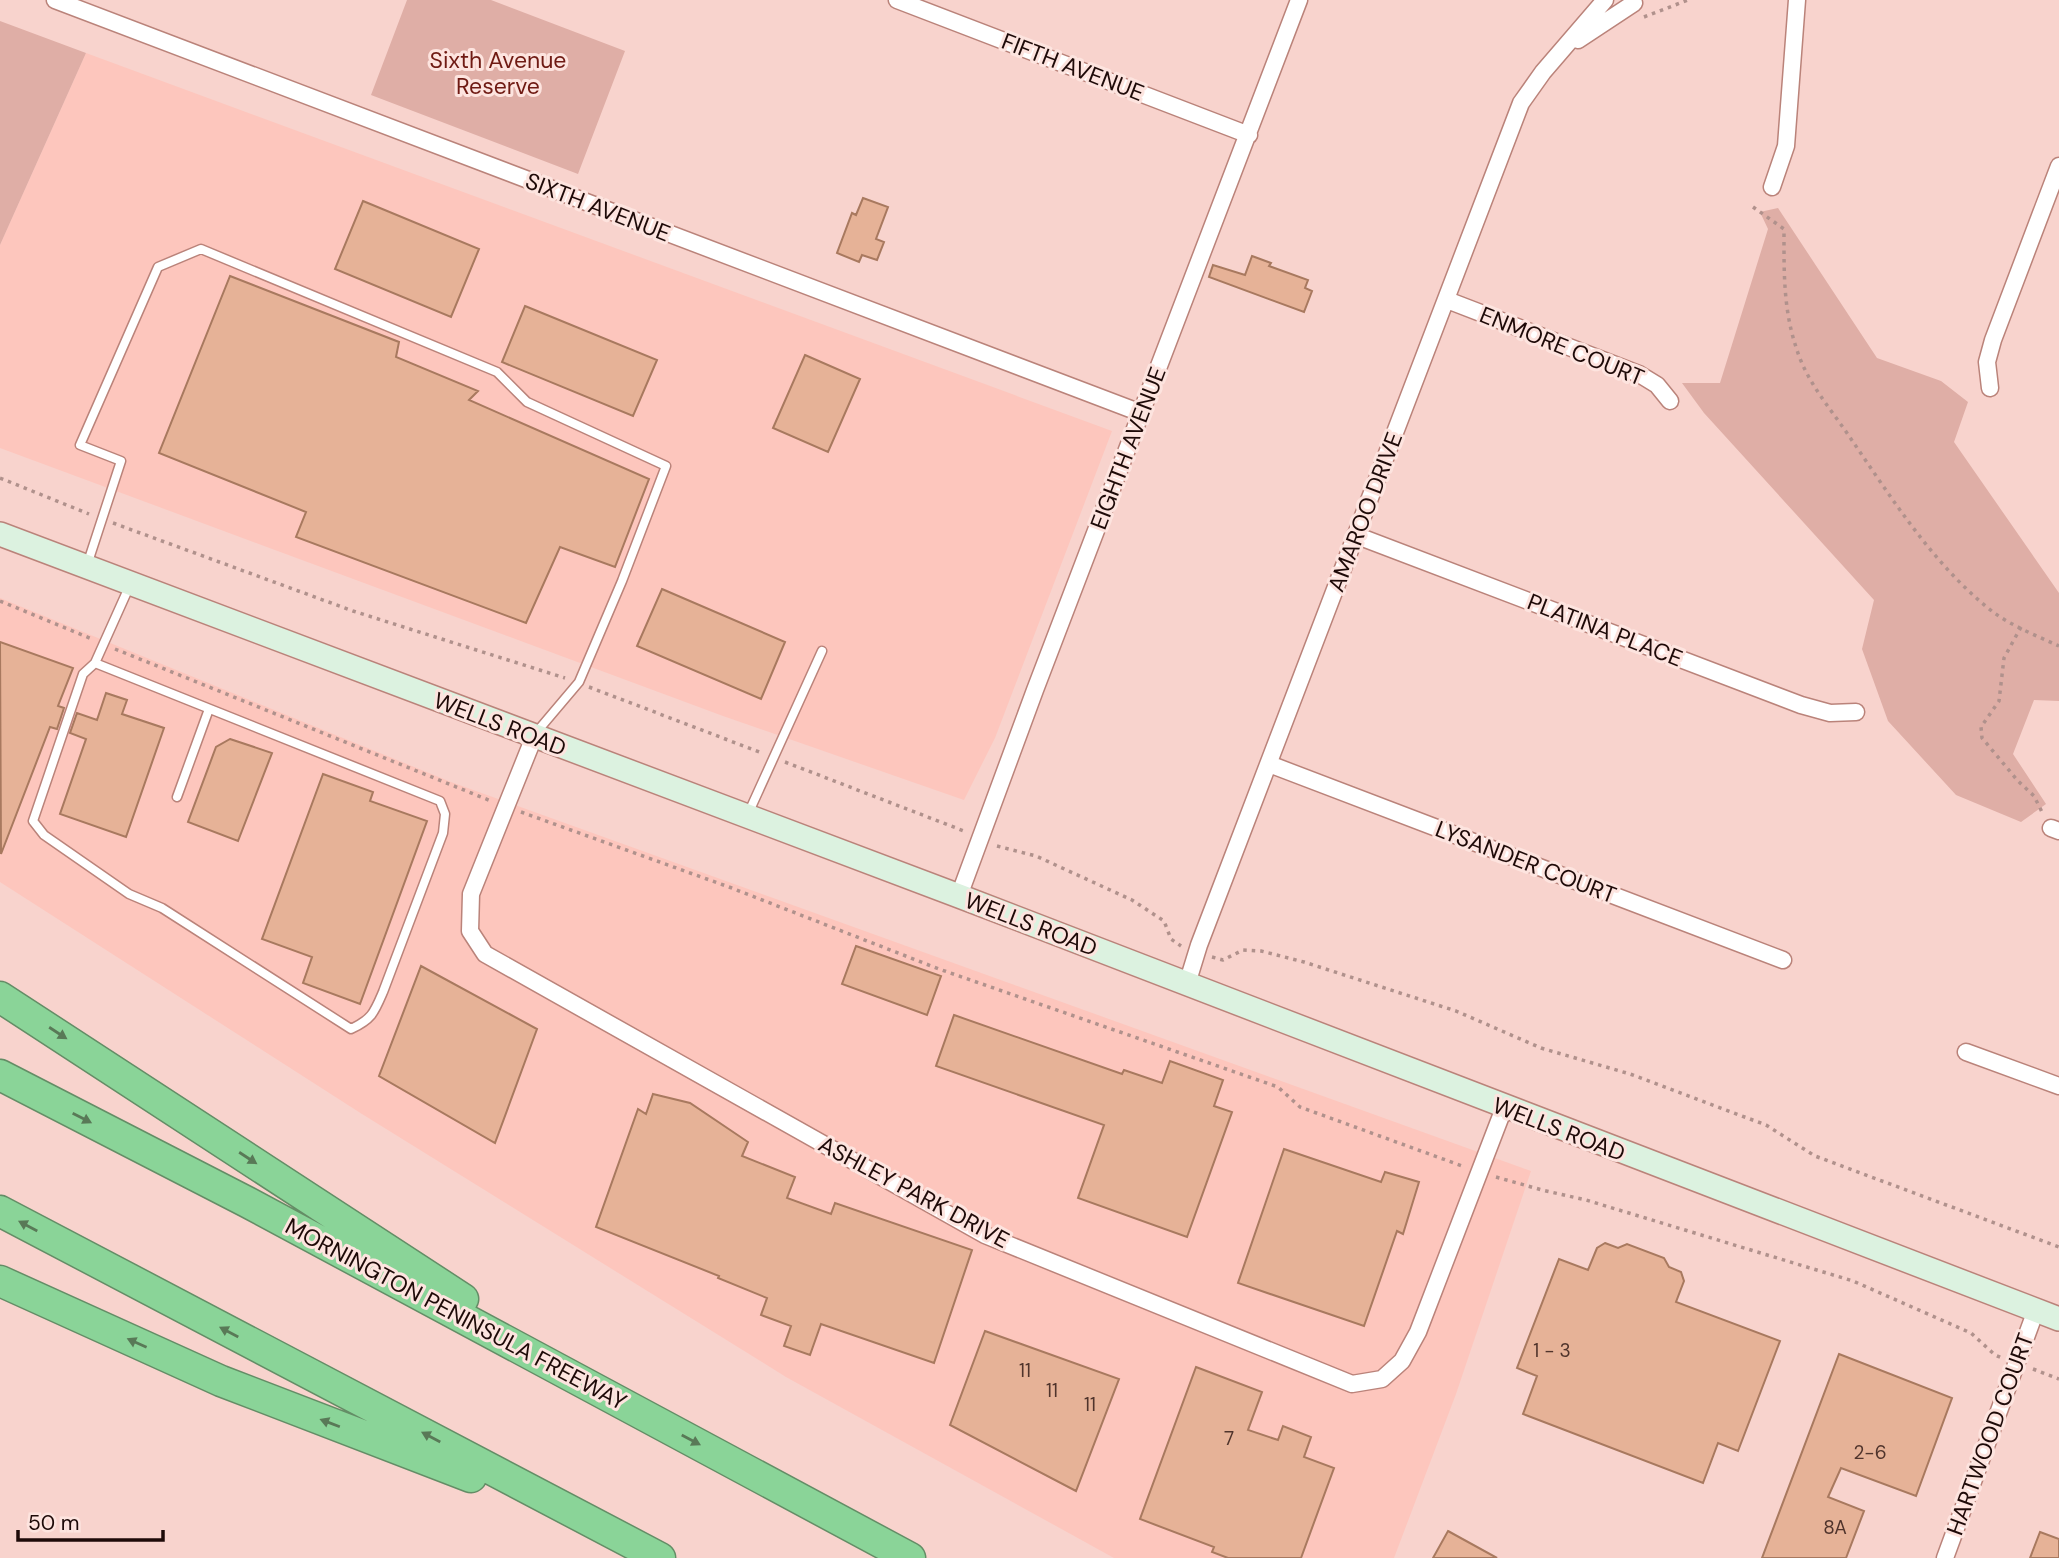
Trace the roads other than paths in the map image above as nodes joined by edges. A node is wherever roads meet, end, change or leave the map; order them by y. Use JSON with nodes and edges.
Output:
{"nodes":[{"id":1,"x":55,"y":0,"type":"edge"},
{"id":2,"x":897,"y":0,"type":"edge"},
{"id":3,"x":1299,"y":0,"type":"edge"},
{"id":4,"x":1605,"y":0,"type":"edge"},
{"id":5,"x":1797,"y":0,"type":"edge"},
{"id":6,"x":1634,"y":1,"type":"edge"},
{"id":7,"x":1561,"y":50,"type":"junction"},
{"id":8,"x":1249,"y":135,"type":"junction"},
{"id":9,"x":2059,"y":166,"type":"edge"},
{"id":10,"x":1772,"y":187,"type":"dead end"},
{"id":11,"x":1447,"y":300,"type":"junction"},
{"id":12,"x":1990,"y":388,"type":"dead end"},
{"id":13,"x":1670,"y":401,"type":"dead end"},
{"id":14,"x":1141,"y":414,"type":"junction"},
{"id":15,"x":0,"y":534,"type":"edge"},
{"id":16,"x":1355,"y":535,"type":"junction"},
{"id":17,"x":86,"y":568,"type":"junction"},
{"id":18,"x":130,"y":585,"type":"junction"},
{"id":19,"x":822,"y":651,"type":"dead end"},
{"id":20,"x":95,"y":663,"type":"junction"},
{"id":21,"x":209,"y":709,"type":"junction"},
{"id":22,"x":1856,"y":712,"type":"dead end"},
{"id":23,"x":534,"y":737,"type":"junction"},
{"id":24,"x":1269,"y":764,"type":"junction"},
{"id":25,"x":177,"y":797,"type":"dead end"},
{"id":26,"x":746,"y":817,"type":"junction"},
{"id":27,"x":959,"y":897,"type":"junction"},
{"id":28,"x":1783,"y":960,"type":"dead end"},
{"id":29,"x":1186,"y":984,"type":"junction"},
{"id":30,"x":0,"y":997,"type":"edge"},
{"id":31,"x":1966,"y":1052,"type":"dead end"},
{"id":32,"x":0,"y":1075,"type":"edge"},
{"id":33,"x":2059,"y":1086,"type":"edge"},
{"id":34,"x":1504,"y":1108,"type":"junction"},
{"id":35,"x":0,"y":1211,"type":"edge"},
{"id":36,"x":0,"y":1282,"type":"edge"},
{"id":37,"x":2036,"y":1310,"type":"junction"},
{"id":38,"x":2059,"y":1319,"type":"edge"},
{"id":39,"x":631,"y":1408,"type":"junction"},
{"id":40,"x":600,"y":1526,"type":"junction"},
{"id":41,"x":660,"y":1558,"type":"edge"},
{"id":42,"x":910,"y":1558,"type":"edge"},
{"id":43,"x":1945,"y":1558,"type":"edge"}],
"edges":[{"from":1,"to":14,"type":"street","name":"SIXTH AVENUE"},
{"from":2,"to":8,"type":"street","name":"FIFTH AVENUE"},
{"from":3,"to":8,"type":"street","name":"EIGHTH AVENUE"},
{"from":4,"to":7,"type":"street","name":"AMAROO DRIVE"},
{"from":5,"to":10,"type":"street"},
{"from":6,"to":7,"type":"street","name":"AMAROO DRIVE"},
{"from":7,"to":11,"type":"street","name":"AMAROO DRIVE"},
{"from":8,"to":14,"type":"street","name":"EIGHTH AVENUE"},
{"from":9,"to":12,"type":"street"},
{"from":11,"to":13,"type":"street","name":"ENMORE COURT"},
{"from":11,"to":16,"type":"street","name":"AMAROO DRIVE"},
{"from":14,"to":27,"type":"street","name":"EIGHTH AVENUE"},
{"from":15,"to":17,"type":"main road","name":"WELLS ROAD"},
{"from":16,"to":22,"type":"street","name":"PLATINA PLACE"},
{"from":16,"to":24,"type":"street","name":"AMAROO DRIVE"},
{"from":17,"to":18,"type":"main road","name":"WELLS ROAD"},
{"from":17,"to":23,"type":"lane"},
{"from":18,"to":20,"type":"lane"},
{"from":18,"to":23,"type":"main road","name":"WELLS ROAD"},
{"from":19,"to":26,"type":"lane"},
{"from":20,"to":21,"type":"lane"},
{"from":20,"to":21,"type":"lane"},
{"from":21,"to":25,"type":"lane"},
{"from":23,"to":26,"type":"main road","name":"WELLS ROAD"},
{"from":23,"to":34,"type":"street","name":"ASHLEY PARK DRIVE"},
{"from":24,"to":28,"type":"street","name":"LYSANDER COURT"},
{"from":24,"to":29,"type":"street","name":"AMAROO DRIVE"},
{"from":26,"to":27,"type":"main road","name":"WELLS ROAD"},
{"from":27,"to":29,"type":"main road","name":"WELLS ROAD"},
{"from":29,"to":34,"type":"main road","name":"WELLS ROAD"},
{"from":30,"to":39,"type":"highway","one_way":true},
{"from":31,"to":33,"type":"street"},
{"from":32,"to":39,"type":"highway","name":"MORNINGTON PENINSULA FREEWAY","one_way":true},
{"from":34,"to":37,"type":"main road","name":"WELLS ROAD"},
{"from":40,"to":35,"type":"highway","one_way":true},
{"from":40,"to":36,"type":"highway","one_way":true},
{"from":37,"to":38,"type":"main road","name":"WELLS ROAD"},
{"from":37,"to":43,"type":"street","name":"HARTWOOD COURT"},
{"from":39,"to":42,"type":"highway","name":"MORNINGTON PENINSULA FREEWAY","one_way":true},
{"from":40,"to":41,"type":"highway"}]}
